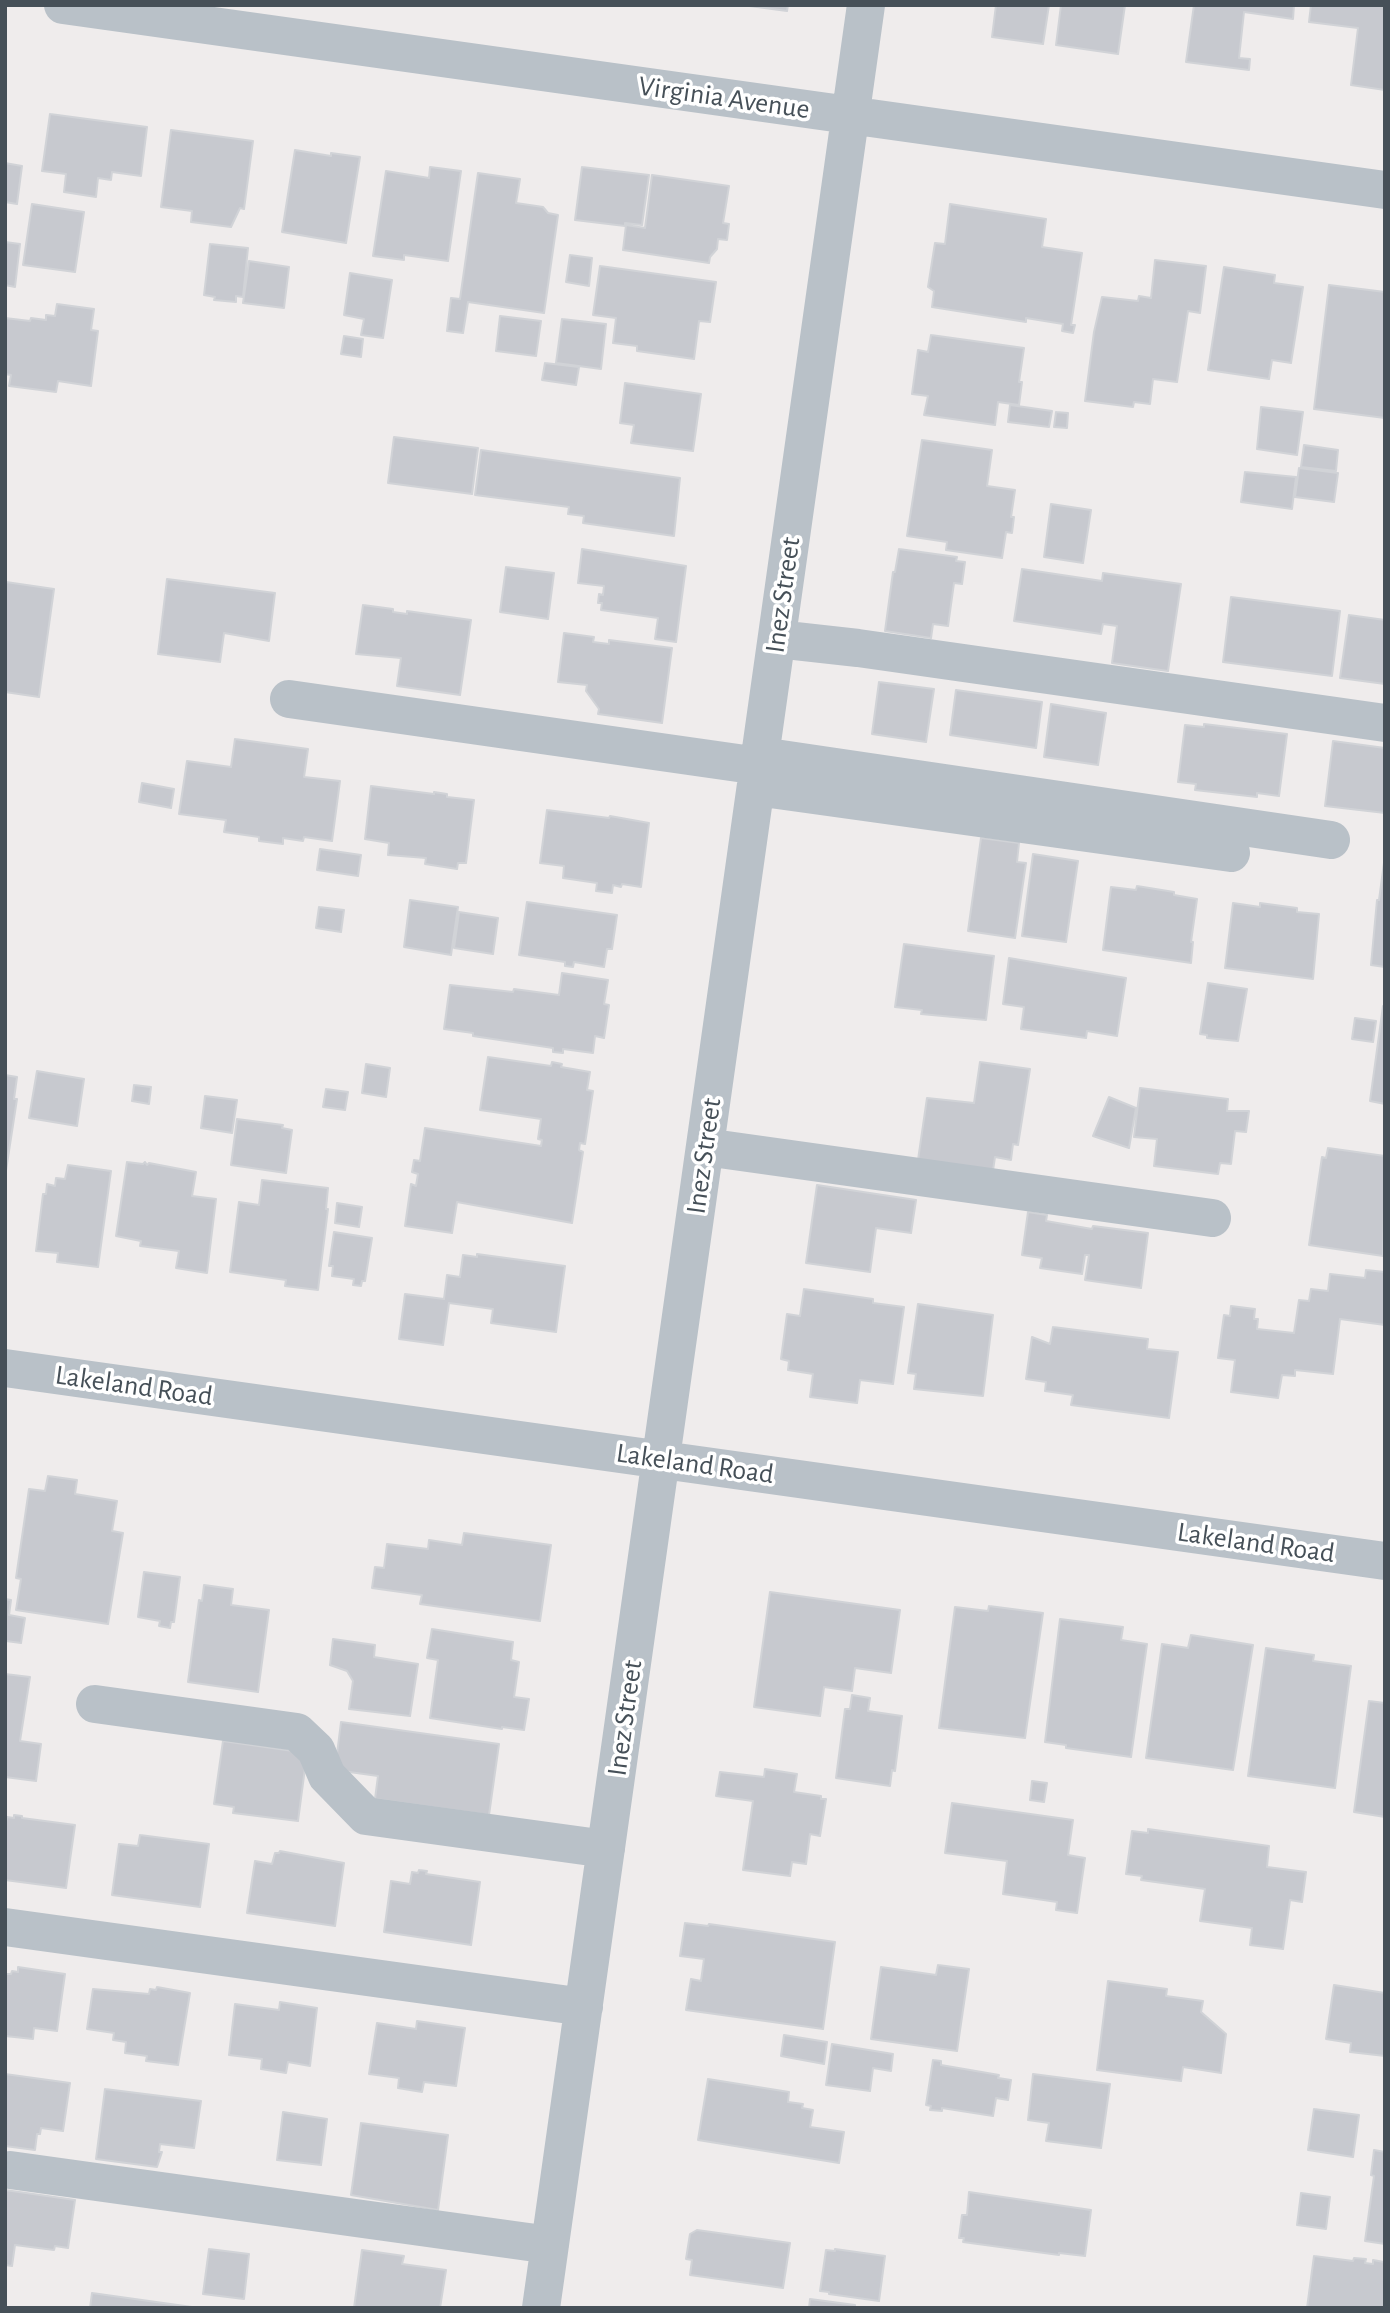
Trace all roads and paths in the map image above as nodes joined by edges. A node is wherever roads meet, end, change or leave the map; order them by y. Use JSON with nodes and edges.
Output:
{"nodes":[{"id":1,"x":64,"y":5,"type":"edge"},
{"id":2,"x":866,"y":5,"type":"edge"},
{"id":3,"x":195,"y":15,"type":"edge"},
{"id":4,"x":850,"y":116,"type":"junction"},
{"id":5,"x":1385,"y":190,"type":"edge"},
{"id":6,"x":777,"y":639,"type":"junction"},
{"id":7,"x":289,"y":699,"type":"dead end"},
{"id":8,"x":1385,"y":723,"type":"edge"},
{"id":9,"x":759,"y":770,"type":"junction"},
{"id":10,"x":1331,"y":841,"type":"dead end"},
{"id":11,"x":1231,"y":853,"type":"dead end"},
{"id":12,"x":705,"y":1147,"type":"junction"},
{"id":13,"x":1212,"y":1218,"type":"dead end"},
{"id":14,"x":5,"y":1367,"type":"edge"},
{"id":15,"x":661,"y":1460,"type":"junction"},
{"id":16,"x":1385,"y":1561,"type":"edge"},
{"id":17,"x":95,"y":1704,"type":"dead end"},
{"id":18,"x":606,"y":1849,"type":"junction"},
{"id":19,"x":5,"y":1927,"type":"edge"},
{"id":20,"x":584,"y":2007,"type":"junction"},
{"id":21,"x":10,"y":2170,"type":"dead end"},
{"id":22,"x":550,"y":2245,"type":"junction"},
{"id":23,"x":541,"y":2308,"type":"edge"}],
"edges":[{"from":1,"to":3,"type":"street","name":"Virginia Avenue"},
{"from":2,"to":4,"type":"street","name":"Inez Street"},
{"from":3,"to":4,"type":"street","name":"Virginia Avenue"},
{"from":4,"to":5,"type":"street","name":"Virginia Avenue"},
{"from":4,"to":6,"type":"street","name":"Inez Street"},
{"from":6,"to":8,"type":"street"},
{"from":6,"to":9,"type":"street","name":"Inez Street"},
{"from":7,"to":9,"type":"street"},
{"from":9,"to":10,"type":"street"},
{"from":9,"to":11,"type":"street"},
{"from":9,"to":12,"type":"street","name":"Inez Street"},
{"from":12,"to":13,"type":"street"},
{"from":12,"to":15,"type":"street","name":"Inez Street"},
{"from":14,"to":15,"type":"street","name":"Lakeland Road"},
{"from":15,"to":16,"type":"street","name":"Lakeland Road"},
{"from":15,"to":18,"type":"street","name":"Inez Street"},
{"from":17,"to":18,"type":"street"},
{"from":18,"to":20,"type":"street","name":"Inez Street"},
{"from":19,"to":20,"type":"street"},
{"from":20,"to":22,"type":"street","name":"Inez Street"},
{"from":21,"to":22,"type":"street"},
{"from":22,"to":23,"type":"street","name":"Inez Street"}]}
